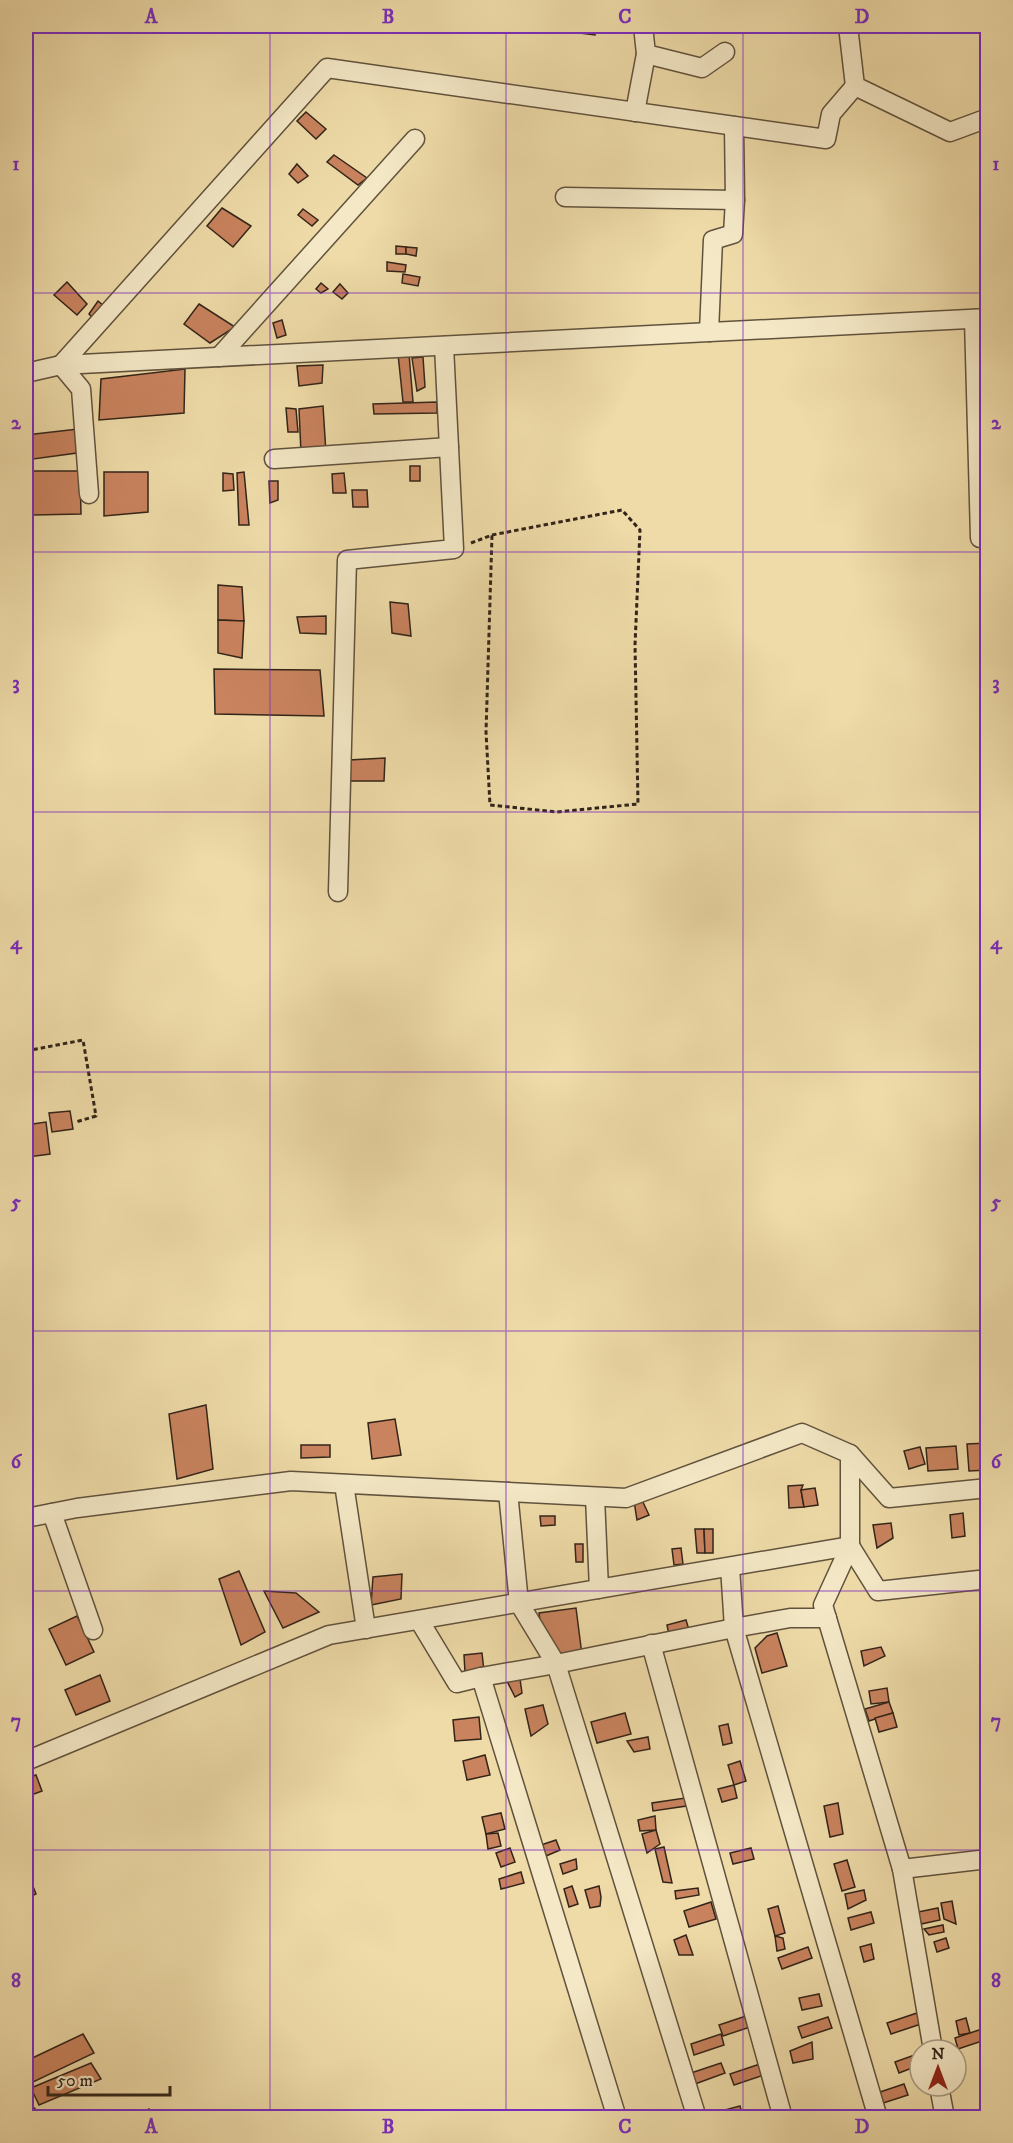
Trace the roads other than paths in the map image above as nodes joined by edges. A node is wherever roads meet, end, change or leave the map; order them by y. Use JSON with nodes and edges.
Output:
{"nodes":[{"id":1,"x":643,"y":26,"type":"edge"},
{"id":2,"x":848,"y":26,"type":"edge"},
{"id":3,"x":725,"y":52,"type":"dead end"},
{"id":4,"x":646,"y":54,"type":"junction"},
{"id":5,"x":855,"y":86,"type":"junction"},
{"id":6,"x":635,"y":112,"type":"junction"},
{"id":7,"x":987,"y":118,"type":"edge"},
{"id":8,"x":734,"y":126,"type":"junction"},
{"id":9,"x":415,"y":139,"type":"dead end"},
{"id":10,"x":565,"y":197,"type":"dead end"},
{"id":11,"x":735,"y":200,"type":"junction"},
{"id":12,"x":981,"y":319,"type":"edge"},
{"id":13,"x":709,"y":332,"type":"junction"},
{"id":14,"x":444,"y":346,"type":"junction"},
{"id":15,"x":219,"y":357,"type":"junction"},
{"id":16,"x":61,"y":365,"type":"junction"},
{"id":17,"x":26,"y":374,"type":"edge"},
{"id":18,"x":449,"y":447,"type":"junction"},
{"id":19,"x":274,"y":459,"type":"dead end"},
{"id":20,"x":89,"y":494,"type":"dead end"},
{"id":21,"x":980,"y":538,"type":"dead end"},
{"id":22,"x":338,"y":892,"type":"dead end"},
{"id":23,"x":850,"y":1454,"type":"junction"},
{"id":24,"x":344,"y":1484,"type":"junction"},
{"id":25,"x":987,"y":1488,"type":"edge"},
{"id":26,"x":508,"y":1492,"type":"junction"},
{"id":27,"x":595,"y":1497,"type":"junction"},
{"id":28,"x":52,"y":1513,"type":"junction"},
{"id":29,"x":26,"y":1518,"type":"edge"},
{"id":30,"x":850,"y":1546,"type":"junction"},
{"id":31,"x":730,"y":1567,"type":"junction"},
{"id":32,"x":987,"y":1579,"type":"edge"},
{"id":33,"x":599,"y":1589,"type":"junction"},
{"id":34,"x":519,"y":1603,"type":"junction"},
{"id":35,"x":827,"y":1618,"type":"junction"},
{"id":36,"x":419,"y":1620,"type":"junction"},
{"id":37,"x":734,"y":1628,"type":"junction"},
{"id":38,"x":366,"y":1629,"type":"junction"},
{"id":39,"x":93,"y":1630,"type":"dead end"},
{"id":40,"x":651,"y":1644,"type":"junction"},
{"id":41,"x":556,"y":1664,"type":"junction"},
{"id":42,"x":481,"y":1677,"type":"junction"},
{"id":43,"x":27,"y":1757,"type":"edge"},
{"id":44,"x":987,"y":1859,"type":"edge"},
{"id":45,"x":902,"y":1869,"type":"junction"},
{"id":46,"x":931,"y":2038,"type":"edge"},
{"id":47,"x":941,"y":2098,"type":"edge"},
{"id":48,"x":617,"y":2118,"type":"edge"},
{"id":49,"x":697,"y":2118,"type":"edge"},
{"id":50,"x":783,"y":2118,"type":"edge"},
{"id":51,"x":878,"y":2118,"type":"edge"},
{"id":52,"x":945,"y":2118,"type":"edge"}],
"edges":[{"from":1,"to":4,"type":"street"},
{"from":2,"to":5,"type":"street"},
{"from":3,"to":4,"type":"street"},
{"from":4,"to":6,"type":"street"},
{"from":5,"to":7,"type":"street"},
{"from":5,"to":8,"type":"street"},
{"from":6,"to":8,"type":"street"},
{"from":6,"to":16,"type":"street"},
{"from":8,"to":11,"type":"street"},
{"from":9,"to":15,"type":"street"},
{"from":10,"to":11,"type":"street"},
{"from":11,"to":13,"type":"street"},
{"from":12,"to":13,"type":"street"},
{"from":12,"to":21,"type":"street"},
{"from":13,"to":14,"type":"street"},
{"from":14,"to":15,"type":"street"},
{"from":14,"to":18,"type":"street"},
{"from":15,"to":16,"type":"street"},
{"from":16,"to":17,"type":"street"},
{"from":16,"to":20,"type":"street"},
{"from":18,"to":19,"type":"street"},
{"from":18,"to":22,"type":"street"},
{"from":23,"to":25,"type":"street"},
{"from":23,"to":27,"type":"street"},
{"from":23,"to":30,"type":"street"},
{"from":24,"to":26,"type":"street"},
{"from":24,"to":28,"type":"street"},
{"from":24,"to":38,"type":"street"},
{"from":26,"to":27,"type":"street"},
{"from":26,"to":34,"type":"street"},
{"from":27,"to":33,"type":"street"},
{"from":28,"to":29,"type":"street"},
{"from":28,"to":39,"type":"street"},
{"from":30,"to":31,"type":"street"},
{"from":30,"to":32,"type":"street"},
{"from":30,"to":35,"type":"street"},
{"from":31,"to":33,"type":"street"},
{"from":31,"to":37,"type":"street"},
{"from":33,"to":34,"type":"street"},
{"from":34,"to":36,"type":"street"},
{"from":34,"to":41,"type":"street"},
{"from":35,"to":37,"type":"street"},
{"from":35,"to":45,"type":"street"},
{"from":36,"to":38,"type":"street"},
{"from":36,"to":42,"type":"street"},
{"from":37,"to":40,"type":"street"},
{"from":37,"to":51,"type":"street"},
{"from":38,"to":43,"type":"street"},
{"from":40,"to":41,"type":"street"},
{"from":40,"to":50,"type":"street"},
{"from":41,"to":42,"type":"street"},
{"from":41,"to":49,"type":"street"},
{"from":42,"to":48,"type":"street"},
{"from":44,"to":45,"type":"street"},
{"from":45,"to":46,"type":"street"},
{"from":47,"to":52,"type":"street"}]}
